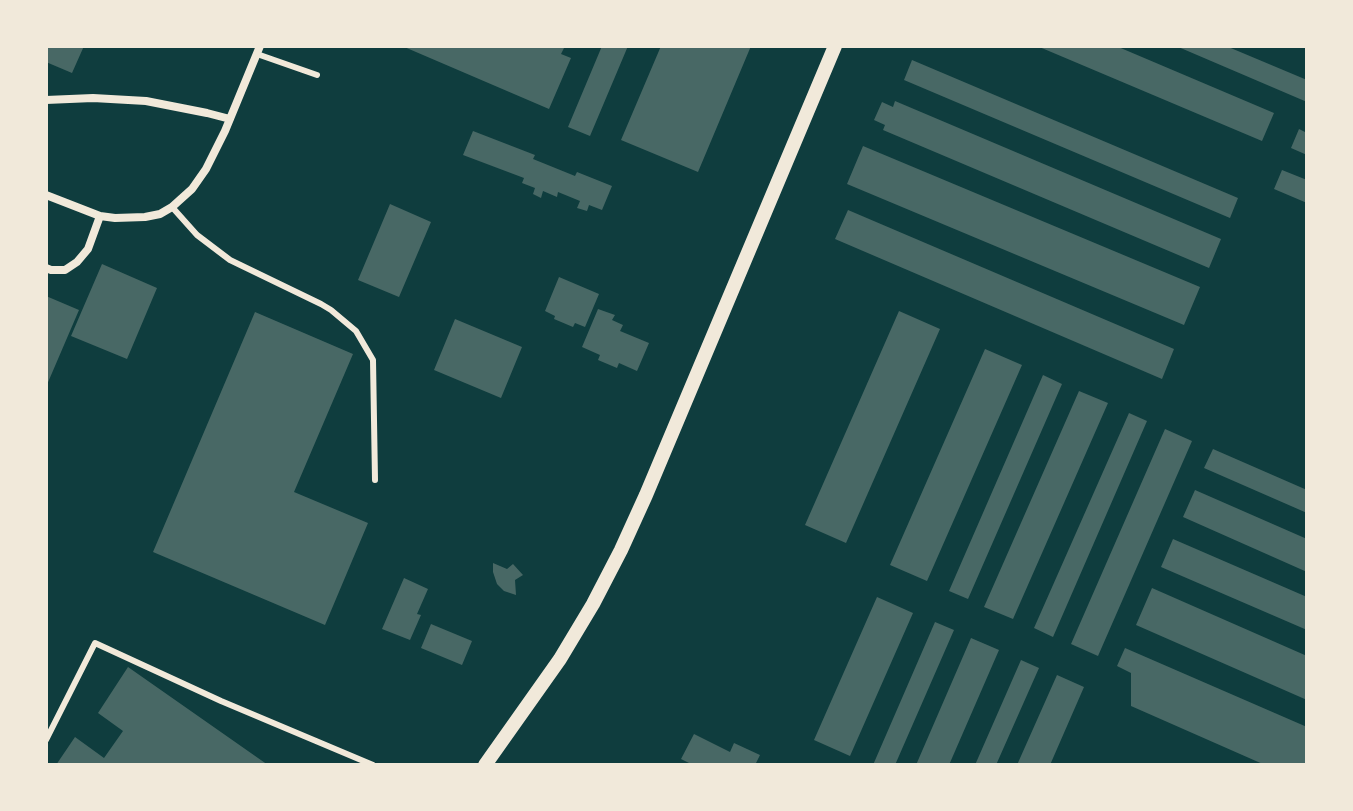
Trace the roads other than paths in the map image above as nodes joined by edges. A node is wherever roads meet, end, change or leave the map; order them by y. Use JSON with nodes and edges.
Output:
{"nodes":[{"id":1,"x":835,"y":46,"type":"edge"},
{"id":2,"x":259,"y":50,"type":"edge"},
{"id":3,"x":317,"y":75,"type":"dead end"},
{"id":4,"x":46,"y":100,"type":"edge"},
{"id":5,"x":230,"y":119,"type":"junction"},
{"id":6,"x":46,"y":195,"type":"edge"},
{"id":7,"x":172,"y":207,"type":"junction"},
{"id":8,"x":100,"y":216,"type":"junction"},
{"id":9,"x":46,"y":268,"type":"edge"},
{"id":10,"x":375,"y":480,"type":"dead end"},
{"id":11,"x":46,"y":740,"type":"edge"},
{"id":12,"x":373,"y":765,"type":"edge"},
{"id":13,"x":485,"y":765,"type":"edge"}],
"edges":[{"from":1,"to":13,"type":"street"},
{"from":2,"to":3,"type":"lane"},
{"from":2,"to":5,"type":"street"},
{"from":4,"to":5,"type":"street"},
{"from":5,"to":7,"type":"street"},
{"from":6,"to":8,"type":"street"},
{"from":7,"to":8,"type":"street"},
{"from":7,"to":10,"type":"lane"},
{"from":8,"to":9,"type":"street"},
{"from":11,"to":12,"type":"lane"}]}
